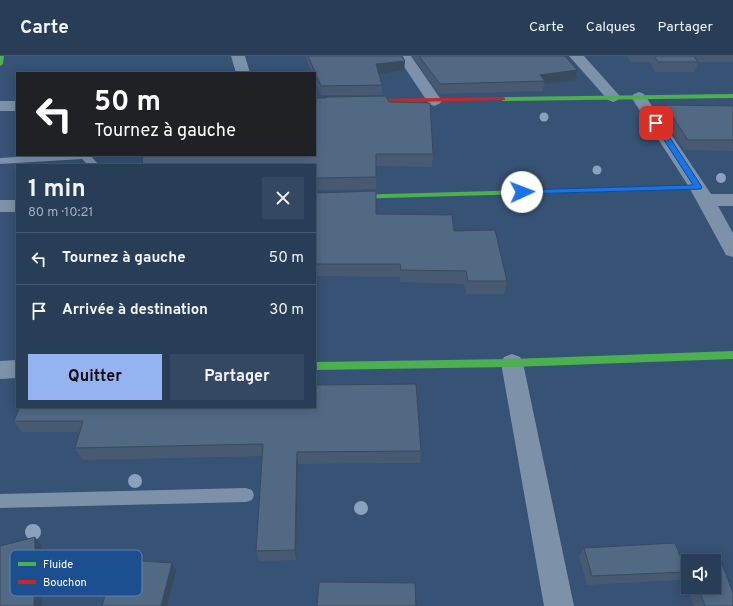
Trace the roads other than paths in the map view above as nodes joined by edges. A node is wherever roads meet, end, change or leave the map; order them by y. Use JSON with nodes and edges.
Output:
{"nodes":[{"id":1,"x":1,"y":56,"type":"edge"},
{"id":2,"x":238,"y":56,"type":"edge"},
{"id":3,"x":404,"y":56,"type":"edge"},
{"id":4,"x":576,"y":56,"type":"edge"},
{"id":5,"x":0,"y":64,"type":"edge"},
{"id":6,"x":243,"y":72,"type":"edge"},
{"id":7,"x":733,"y":96,"type":"edge"},
{"id":8,"x":613,"y":97,"type":"junction"},
{"id":9,"x":639,"y":97,"type":"junction"},
{"id":10,"x":434,"y":101,"type":"junction"},
{"id":11,"x":316,"y":102,"type":"edge"},
{"id":12,"x":0,"y":106,"type":"edge"},
{"id":13,"x":16,"y":106,"type":"edge"},
{"id":14,"x":69,"y":156,"type":"edge"},
{"id":15,"x":84,"y":156,"type":"edge"},
{"id":16,"x":0,"y":161,"type":"edge"},
{"id":17,"x":93,"y":164,"type":"edge"},
{"id":18,"x":702,"y":194,"type":"junction"},
{"id":19,"x":316,"y":198,"type":"edge"},
{"id":20,"x":733,"y":200,"type":"edge"},
{"id":21,"x":0,"y":206,"type":"edge"},
{"id":22,"x":16,"y":206,"type":"edge"},
{"id":23,"x":733,"y":250,"type":"edge"},
{"id":24,"x":733,"y":355,"type":"edge"},
{"id":25,"x":512,"y":363,"type":"junction"},
{"id":26,"x":316,"y":366,"type":"edge"},
{"id":27,"x":16,"y":369,"type":"edge"},
{"id":28,"x":0,"y":370,"type":"edge"},
{"id":29,"x":246,"y":495,"type":"dead end"},
{"id":30,"x":0,"y":501,"type":"edge"},
{"id":31,"x":559,"y":606,"type":"edge"}],
"edges":[{"from":1,"to":5,"type":"street"},
{"from":2,"to":6,"type":"street"},
{"from":3,"to":10,"type":"street"},
{"from":4,"to":8,"type":"street"},
{"from":7,"to":9,"type":"street"},
{"from":8,"to":9,"type":"street"},
{"from":8,"to":10,"type":"street"},
{"from":9,"to":18,"type":"street"},
{"from":10,"to":11,"type":"street"},
{"from":12,"to":13,"type":"street"},
{"from":14,"to":16,"type":"lane"},
{"from":15,"to":17,"type":"lane"},
{"from":18,"to":19,"type":"street"},
{"from":18,"to":20,"type":"street"},
{"from":18,"to":23,"type":"street"},
{"from":21,"to":22,"type":"street"},
{"from":24,"to":25,"type":"street"},
{"from":25,"to":26,"type":"street"},
{"from":25,"to":31,"type":"street"},
{"from":27,"to":28,"type":"street"},
{"from":29,"to":30,"type":"lane"}]}
